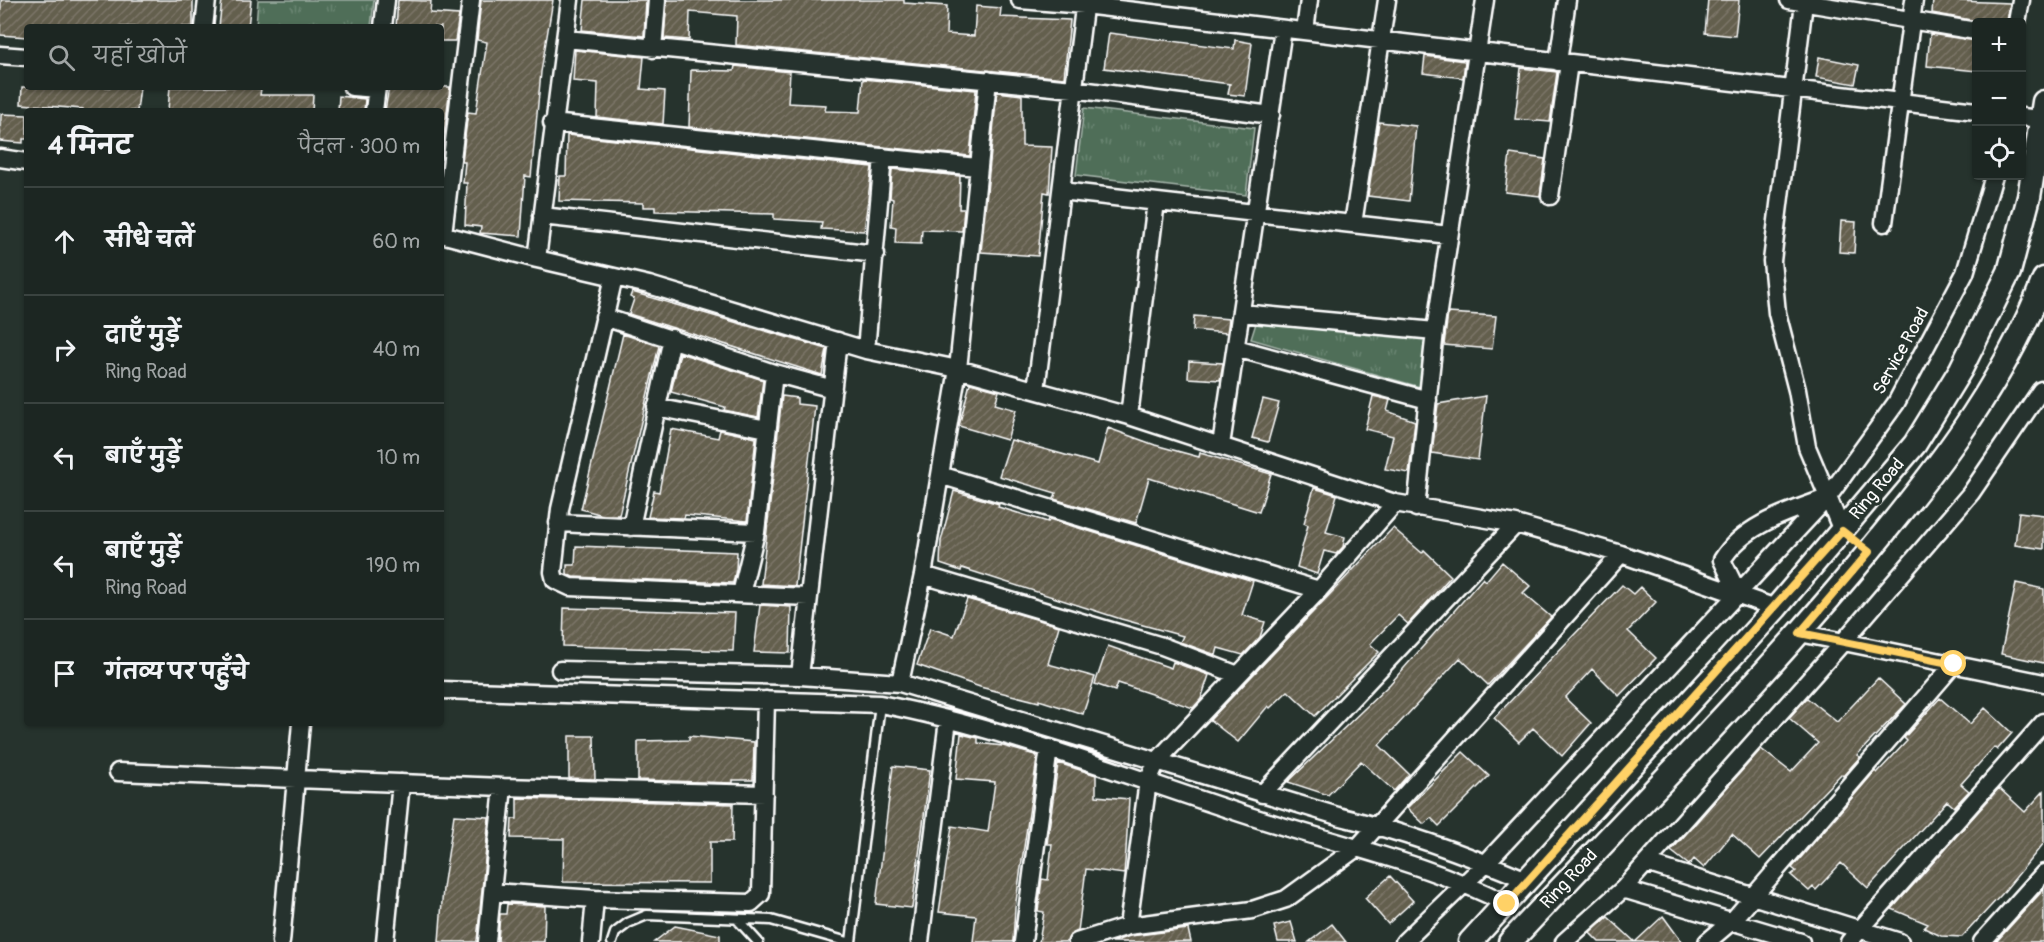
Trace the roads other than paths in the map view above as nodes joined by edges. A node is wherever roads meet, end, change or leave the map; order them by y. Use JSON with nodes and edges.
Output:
{"nodes":[{"id":1,"x":207,"y":0,"type":"edge"},
{"id":2,"x":386,"y":0,"type":"edge"},
{"id":3,"x":471,"y":0,"type":"edge"},
{"id":4,"x":570,"y":0,"type":"edge"},
{"id":5,"x":657,"y":0,"type":"edge"},
{"id":6,"x":1020,"y":0,"type":"edge"},
{"id":7,"x":1309,"y":0,"type":"edge"},
{"id":8,"x":1387,"y":0,"type":"edge"},
{"id":9,"x":1485,"y":0,"type":"edge"},
{"id":10,"x":1567,"y":0,"type":"edge"},
{"id":11,"x":1914,"y":0,"type":"edge"},
{"id":12,"x":2020,"y":0,"type":"edge"},
{"id":13,"x":1796,"y":1,"type":"edge"},
{"id":14,"x":1084,"y":3,"type":"edge"},
{"id":15,"x":2018,"y":18,"type":"edge"},
{"id":16,"x":1910,"y":21,"type":"junction"},
{"id":17,"x":204,"y":24,"type":"edge"},
{"id":18,"x":383,"y":24,"type":"edge"},
{"id":19,"x":1283,"y":29,"type":"junction"},
{"id":20,"x":1972,"y":30,"type":"edge"},
{"id":21,"x":1305,"y":31,"type":"junction"},
{"id":22,"x":566,"y":39,"type":"junction"},
{"id":23,"x":1380,"y":41,"type":"junction"},
{"id":24,"x":653,"y":49,"type":"junction"},
{"id":25,"x":1479,"y":52,"type":"junction"},
{"id":26,"x":0,"y":55,"type":"edge"},
{"id":27,"x":24,"y":57,"type":"edge"},
{"id":28,"x":1564,"y":62,"type":"junction"},
{"id":29,"x":988,"y":80,"type":"junction"},
{"id":30,"x":1073,"y":88,"type":"junction"},
{"id":31,"x":1794,"y":89,"type":"junction"},
{"id":32,"x":377,"y":90,"type":"edge"},
{"id":33,"x":1901,"y":102,"type":"junction"},
{"id":34,"x":374,"y":108,"type":"edge"},
{"id":35,"x":1972,"y":110,"type":"edge"},
{"id":36,"x":2036,"y":113,"type":"edge"},
{"id":37,"x":1270,"y":115,"type":"junction"},
{"id":38,"x":552,"y":123,"type":"junction"},
{"id":39,"x":883,"y":157,"type":"junction"},
{"id":40,"x":0,"y":158,"type":"edge"},
{"id":41,"x":24,"y":162,"type":"edge"},
{"id":42,"x":977,"y":167,"type":"junction"},
{"id":43,"x":1993,"y":180,"type":"edge"},
{"id":44,"x":1061,"y":191,"type":"junction"},
{"id":45,"x":1550,"y":196,"type":"dead end"},
{"id":46,"x":1156,"y":202,"type":"junction"},
{"id":47,"x":1254,"y":213,"type":"junction"},
{"id":48,"x":542,"y":216,"type":"junction"},
{"id":49,"x":444,"y":218,"type":"edge"},
{"id":50,"x":1884,"y":223,"type":"dead end"},
{"id":51,"x":1353,"y":224,"type":"junction"},
{"id":52,"x":444,"y":235,"type":"edge"},
{"id":53,"x":1449,"y":235,"type":"junction"},
{"id":54,"x":876,"y":254,"type":"junction"},
{"id":55,"x":537,"y":259,"type":"junction"},
{"id":56,"x":614,"y":277,"type":"junction"},
{"id":57,"x":2044,"y":279,"type":"edge"},
{"id":58,"x":1242,"y":312,"type":"junction"},
{"id":59,"x":604,"y":317,"type":"junction"},
{"id":60,"x":1435,"y":331,"type":"junction"},
{"id":61,"x":672,"y":338,"type":"junction"},
{"id":62,"x":838,"y":341,"type":"junction"},
{"id":63,"x":1236,"y":348,"type":"junction"},
{"id":64,"x":866,"y":350,"type":"junction"},
{"id":65,"x":958,"y":369,"type":"junction"},
{"id":66,"x":774,"y":374,"type":"junction"},
{"id":67,"x":833,"y":389,"type":"junction"},
{"id":68,"x":1036,"y":390,"type":"junction"},
{"id":69,"x":2041,"y":390,"type":"dead end"},
{"id":70,"x":1428,"y":400,"type":"junction"},
{"id":71,"x":656,"y":407,"type":"junction"},
{"id":72,"x":1129,"y":416,"type":"junction"},
{"id":73,"x":767,"y":429,"type":"junction"},
{"id":74,"x":1221,"y":445,"type":"junction"},
{"id":75,"x":940,"y":475,"type":"junction"},
{"id":76,"x":1828,"y":497,"type":"junction"},
{"id":77,"x":1395,"y":503,"type":"junction"},
{"id":78,"x":1416,"y":508,"type":"junction"},
{"id":79,"x":558,"y":523,"type":"junction"},
{"id":80,"x":1516,"y":524,"type":"junction"},
{"id":81,"x":631,"y":527,"type":"junction"},
{"id":82,"x":1842,"y":531,"type":"junction"},
{"id":83,"x":756,"y":532,"type":"junction"},
{"id":84,"x":1869,"y":552,"type":"junction"},
{"id":85,"x":1621,"y":554,"type":"junction"},
{"id":86,"x":923,"y":575,"type":"junction"},
{"id":87,"x":1319,"y":590,"type":"junction"},
{"id":88,"x":741,"y":594,"type":"junction"},
{"id":89,"x":1738,"y":595,"type":"junction"},
{"id":90,"x":809,"y":597,"type":"junction"},
{"id":91,"x":1776,"y":608,"type":"junction"},
{"id":92,"x":1800,"y":633,"type":"junction"},
{"id":93,"x":1843,"y":642,"type":"junction"},
{"id":94,"x":1954,"y":664,"type":"junction"},
{"id":95,"x":560,"y":670,"type":"dead end"},
{"id":96,"x":796,"y":675,"type":"junction"},
{"id":97,"x":1239,"y":675,"type":"junction"},
{"id":98,"x":900,"y":683,"type":"junction"},
{"id":99,"x":2044,"y":683,"type":"edge"},
{"id":100,"x":444,"y":690,"type":"edge"},
{"id":101,"x":766,"y":700,"type":"junction"},
{"id":102,"x":790,"y":700,"type":"junction"},
{"id":103,"x":880,"y":704,"type":"junction"},
{"id":104,"x":948,"y":720,"type":"junction"},
{"id":105,"x":2044,"y":722,"type":"edge"},
{"id":106,"x":301,"y":726,"type":"edge"},
{"id":107,"x":1049,"y":748,"type":"junction"},
{"id":108,"x":1157,"y":761,"type":"junction"},
{"id":109,"x":118,"y":772,"type":"dead end"},
{"id":110,"x":296,"y":779,"type":"junction"},
{"id":111,"x":1148,"y":781,"type":"junction"},
{"id":112,"x":400,"y":783,"type":"junction"},
{"id":113,"x":503,"y":787,"type":"junction"},
{"id":114,"x":764,"y":794,"type":"junction"},
{"id":115,"x":1262,"y":794,"type":"junction"},
{"id":116,"x":1378,"y":826,"type":"junction"},
{"id":117,"x":1358,"y":847,"type":"junction"},
{"id":118,"x":1486,"y":863,"type":"junction"},
{"id":119,"x":1646,"y":863,"type":"junction"},
{"id":120,"x":2044,"y":873,"type":"edge"},
{"id":121,"x":1529,"y":881,"type":"junction"},
{"id":122,"x":1464,"y":884,"type":"junction"},
{"id":123,"x":1623,"y":889,"type":"junction"},
{"id":124,"x":492,"y":892,"type":"junction"},
{"id":125,"x":1754,"y":896,"type":"junction"},
{"id":126,"x":595,"y":899,"type":"junction"},
{"id":127,"x":1507,"y":904,"type":"junction"},
{"id":128,"x":737,"y":919,"type":"junction"},
{"id":129,"x":1733,"y":920,"type":"junction"},
{"id":130,"x":1128,"y":926,"type":"junction"},
{"id":131,"x":1853,"y":936,"type":"edge"},
{"id":132,"x":281,"y":942,"type":"edge"},
{"id":133,"x":385,"y":942,"type":"edge"},
{"id":134,"x":488,"y":942,"type":"edge"},
{"id":135,"x":591,"y":942,"type":"edge"},
{"id":136,"x":612,"y":942,"type":"edge"},
{"id":137,"x":758,"y":942,"type":"edge"},
{"id":138,"x":850,"y":942,"type":"edge"},
{"id":139,"x":920,"y":942,"type":"edge"},
{"id":140,"x":1023,"y":942,"type":"edge"},
{"id":141,"x":1077,"y":942,"type":"edge"},
{"id":142,"x":1404,"y":942,"type":"edge"},
{"id":143,"x":1470,"y":942,"type":"edge"},
{"id":144,"x":1510,"y":942,"type":"edge"},
{"id":145,"x":1564,"y":942,"type":"edge"},
{"id":146,"x":1707,"y":942,"type":"edge"},
{"id":147,"x":1801,"y":942,"type":"edge"},
{"id":148,"x":1900,"y":942,"type":"edge"},
{"id":149,"x":1982,"y":942,"type":"edge"}],
"edges":[{"from":1,"to":17,"type":"street"},
{"from":2,"to":18,"type":"street"},
{"from":3,"to":49,"type":"street"},
{"from":4,"to":22,"type":"street"},
{"from":5,"to":24,"type":"street"},
{"from":6,"to":14,"type":"street"},
{"from":7,"to":21,"type":"street"},
{"from":8,"to":23,"type":"street"},
{"from":9,"to":25,"type":"street"},
{"from":10,"to":28,"type":"street"},
{"from":11,"to":16,"type":"street"},
{"from":12,"to":15,"type":"street"},
{"from":13,"to":16,"type":"street"},
{"from":13,"to":31,"type":"street"},
{"from":14,"to":19,"type":"street"},
{"from":14,"to":30,"type":"street"},
{"from":16,"to":20,"type":"street"},
{"from":16,"to":33,"type":"street"},
{"from":19,"to":21,"type":"street"},
{"from":19,"to":37,"type":"street"},
{"from":21,"to":23,"type":"street"},
{"from":22,"to":24,"type":"street"},
{"from":22,"to":38,"type":"street"},
{"from":23,"to":25,"type":"street"},
{"from":23,"to":51,"type":"street"},
{"from":24,"to":29,"type":"street"},
{"from":25,"to":28,"type":"street"},
{"from":25,"to":53,"type":"street"},
{"from":26,"to":27,"type":"street"},
{"from":28,"to":31,"type":"street"},
{"from":28,"to":45,"type":"street"},
{"from":29,"to":30,"type":"street"},
{"from":29,"to":42,"type":"street"},
{"from":30,"to":37,"type":"street"},
{"from":30,"to":44,"type":"street"},
{"from":31,"to":33,"type":"street"},
{"from":31,"to":76,"type":"street"},
{"from":32,"to":34,"type":"street"},
{"from":33,"to":35,"type":"street"},
{"from":33,"to":50,"type":"street"},
{"from":36,"to":82,"type":"main road","name":"Ring Road"},
{"from":37,"to":47,"type":"street"},
{"from":38,"to":39,"type":"street"},
{"from":38,"to":48,"type":"street"},
{"from":39,"to":42,"type":"street"},
{"from":39,"to":54,"type":"street"},
{"from":40,"to":41,"type":"street"},
{"from":42,"to":65,"type":"street"},
{"from":43,"to":76,"type":"street","name":"Service Road"},
{"from":44,"to":46,"type":"street"},
{"from":44,"to":68,"type":"street"},
{"from":46,"to":47,"type":"street"},
{"from":46,"to":72,"type":"street"},
{"from":47,"to":51,"type":"street"},
{"from":47,"to":58,"type":"street"},
{"from":48,"to":54,"type":"street"},
{"from":48,"to":55,"type":"street"},
{"from":51,"to":53,"type":"street"},
{"from":52,"to":55,"type":"street"},
{"from":53,"to":60,"type":"street"},
{"from":54,"to":64,"type":"street"},
{"from":55,"to":56,"type":"street"},
{"from":56,"to":59,"type":"street"},
{"from":56,"to":62,"type":"street"},
{"from":57,"to":84,"type":"main road","name":"Ring Road"},
{"from":58,"to":60,"type":"street"},
{"from":58,"to":63,"type":"street"},
{"from":59,"to":61,"type":"street"},
{"from":59,"to":79,"type":"street"},
{"from":60,"to":70,"type":"street"},
{"from":61,"to":66,"type":"street"},
{"from":61,"to":71,"type":"street"},
{"from":62,"to":64,"type":"street"},
{"from":62,"to":67,"type":"street"},
{"from":63,"to":70,"type":"street"},
{"from":63,"to":74,"type":"street"},
{"from":64,"to":65,"type":"street"},
{"from":65,"to":68,"type":"street"},
{"from":65,"to":75,"type":"street"},
{"from":66,"to":67,"type":"street"},
{"from":66,"to":73,"type":"street"},
{"from":67,"to":90,"type":"street"},
{"from":68,"to":72,"type":"street"},
{"from":69,"to":93,"type":"street"},
{"from":70,"to":78,"type":"street"},
{"from":71,"to":73,"type":"street"},
{"from":71,"to":81,"type":"street"},
{"from":72,"to":74,"type":"street"},
{"from":73,"to":83,"type":"street"},
{"from":74,"to":77,"type":"street"},
{"from":75,"to":86,"type":"street"},
{"from":75,"to":87,"type":"street"},
{"from":76,"to":82,"type":"street"},
{"from":76,"to":89,"type":"street","name":"Service Road"},
{"from":76,"to":89,"type":"street"},
{"from":77,"to":78,"type":"street"},
{"from":77,"to":87,"type":"street"},
{"from":78,"to":80,"type":"street"},
{"from":79,"to":81,"type":"street"},
{"from":79,"to":88,"type":"street"},
{"from":80,"to":85,"type":"street"},
{"from":80,"to":115,"type":"street"},
{"from":81,"to":83,"type":"street"},
{"from":82,"to":84,"type":"main road"},
{"from":82,"to":91,"type":"main road","name":"Ring Road"},
{"from":83,"to":88,"type":"street"},
{"from":84,"to":92,"type":"main road","name":"Ring Road"},
{"from":85,"to":89,"type":"street"},
{"from":85,"to":116,"type":"street"},
{"from":86,"to":97,"type":"street"},
{"from":86,"to":98,"type":"street"},
{"from":87,"to":97,"type":"street"},
{"from":88,"to":90,"type":"street"},
{"from":89,"to":91,"type":"street"},
{"from":89,"to":118,"type":"street","name":"Service Road"},
{"from":90,"to":96,"type":"street"},
{"from":91,"to":121,"type":"main road","name":"Ring Road"},
{"from":92,"to":93,"type":"street"},
{"from":92,"to":144,"type":"main road","name":"Ring Road"},
{"from":93,"to":94,"type":"street"},
{"from":93,"to":119,"type":"street"},
{"from":94,"to":99,"type":"street"},
{"from":94,"to":125,"type":"street"},
{"from":95,"to":96,"type":"street"},
{"from":96,"to":98,"type":"street"},
{"from":96,"to":102,"type":"street"},
{"from":97,"to":108,"type":"street"},
{"from":98,"to":108,"type":"street"},
{"from":100,"to":101,"type":"street"},
{"from":101,"to":102,"type":"street"},
{"from":101,"to":114,"type":"street"},
{"from":102,"to":103,"type":"street"},
{"from":103,"to":104,"type":"street"},
{"from":103,"to":138,"type":"lane"},
{"from":104,"to":107,"type":"street"},
{"from":104,"to":139,"type":"street"},
{"from":105,"to":131,"type":"street"},
{"from":106,"to":110,"type":"street"},
{"from":107,"to":111,"type":"street"},
{"from":107,"to":140,"type":"street"},
{"from":108,"to":111,"type":"street"},
{"from":108,"to":115,"type":"street"},
{"from":109,"to":110,"type":"street"},
{"from":110,"to":112,"type":"street"},
{"from":110,"to":132,"type":"street"},
{"from":111,"to":117,"type":"street"},
{"from":111,"to":130,"type":"street"},
{"from":112,"to":113,"type":"street"},
{"from":112,"to":133,"type":"street"},
{"from":113,"to":114,"type":"street"},
{"from":113,"to":124,"type":"street"},
{"from":114,"to":126,"type":"street"},
{"from":115,"to":116,"type":"street"},
{"from":116,"to":117,"type":"street"},
{"from":116,"to":118,"type":"street"},
{"from":117,"to":122,"type":"street"},
{"from":117,"to":130,"type":"street"},
{"from":118,"to":121,"type":"street"},
{"from":118,"to":122,"type":"street","name":"Service Road"},
{"from":119,"to":123,"type":"street"},
{"from":119,"to":125,"type":"street"},
{"from":120,"to":149,"type":"street"},
{"from":121,"to":127,"type":"main road","name":"Ring Road"},
{"from":122,"to":127,"type":"street"},
{"from":122,"to":142,"type":"street","name":"Service Road"},
{"from":123,"to":129,"type":"street"},
{"from":123,"to":145,"type":"street"},
{"from":124,"to":126,"type":"street"},
{"from":124,"to":134,"type":"street"},
{"from":125,"to":129,"type":"street"},
{"from":125,"to":131,"type":"street"},
{"from":126,"to":135,"type":"street"},
{"from":127,"to":143,"type":"main road","name":"Ring Road"},
{"from":128,"to":136,"type":"lane"},
{"from":128,"to":137,"type":"lane"},
{"from":128,"to":138,"type":"lane"},
{"from":129,"to":146,"type":"street"},
{"from":129,"to":147,"type":"street"},
{"from":130,"to":141,"type":"street"},
{"from":131,"to":148,"type":"street"}]}
